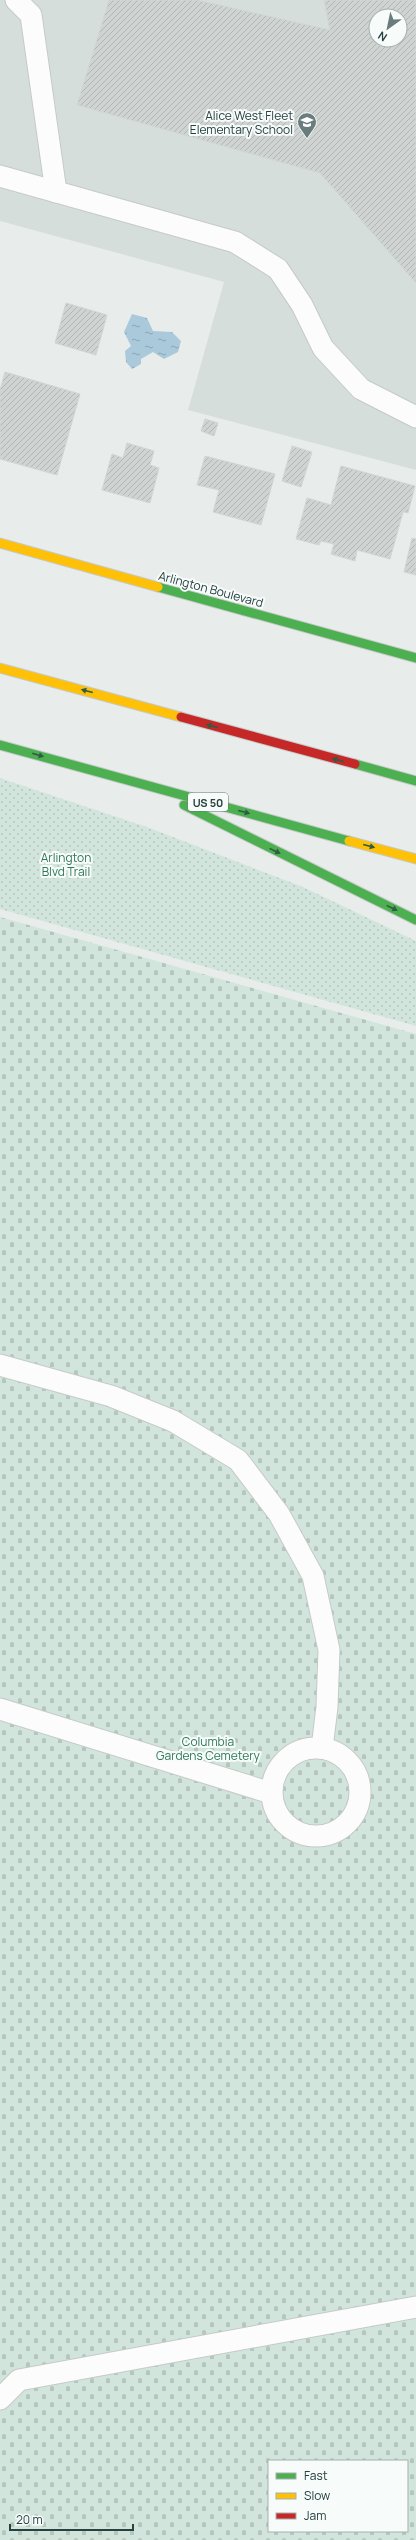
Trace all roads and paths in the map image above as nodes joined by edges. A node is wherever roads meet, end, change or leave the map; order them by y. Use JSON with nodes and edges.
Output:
{"nodes":[{"id":1,"x":16,"y":0,"type":"edge"},
{"id":2,"x":0,"y":176,"type":"edge"},
{"id":3,"x":56,"y":192,"type":"junction"},
{"id":4,"x":416,"y":417,"type":"edge"},
{"id":5,"x":0,"y":543,"type":"edge"},
{"id":6,"x":416,"y":658,"type":"edge"},
{"id":7,"x":0,"y":668,"type":"edge"},
{"id":8,"x":0,"y":745,"type":"edge"},
{"id":9,"x":365,"y":767,"type":"junction"},
{"id":10,"x":416,"y":771,"type":"edge"},
{"id":11,"x":416,"y":781,"type":"edge"},
{"id":12,"x":140,"y":784,"type":"junction"},
{"id":13,"x":416,"y":859,"type":"edge"},
{"id":14,"x":416,"y":920,"type":"edge"},
{"id":15,"x":0,"y":1364,"type":"edge"},
{"id":16,"x":0,"y":1709,"type":"edge"},
{"id":17,"x":322,"y":1748,"type":"junction"},
{"id":18,"x":271,"y":1793,"type":"junction"},
{"id":19,"x":416,"y":2307,"type":"edge"},
{"id":20,"x":9,"y":2379,"type":"edge"},
{"id":21,"x":0,"y":2399,"type":"edge"}],
"edges":[{"from":1,"to":3,"type":"lane"},
{"from":2,"to":3,"type":"lane"},
{"from":3,"to":4,"type":"lane"},
{"from":5,"to":6,"type":"main road","name":"Arlington Boulevard"},
{"from":9,"to":7,"type":"main road","one_way":true},
{"from":8,"to":12,"type":"main road","number":"US 50","one_way":true},
{"from":9,"to":10,"type":"main road"},
{"from":9,"to":11,"type":"main road"},
{"from":12,"to":13,"type":"main road","number":"US 50","one_way":true},
{"from":12,"to":14,"type":"main road","one_way":true},
{"from":15,"to":17,"type":"lane"},
{"from":16,"to":18,"type":"lane"},
{"from":17,"to":18,"type":"lane"},
{"from":17,"to":18,"type":"lane"},
{"from":19,"to":20,"type":"lane"},
{"from":20,"to":21,"type":"lane"}]}
